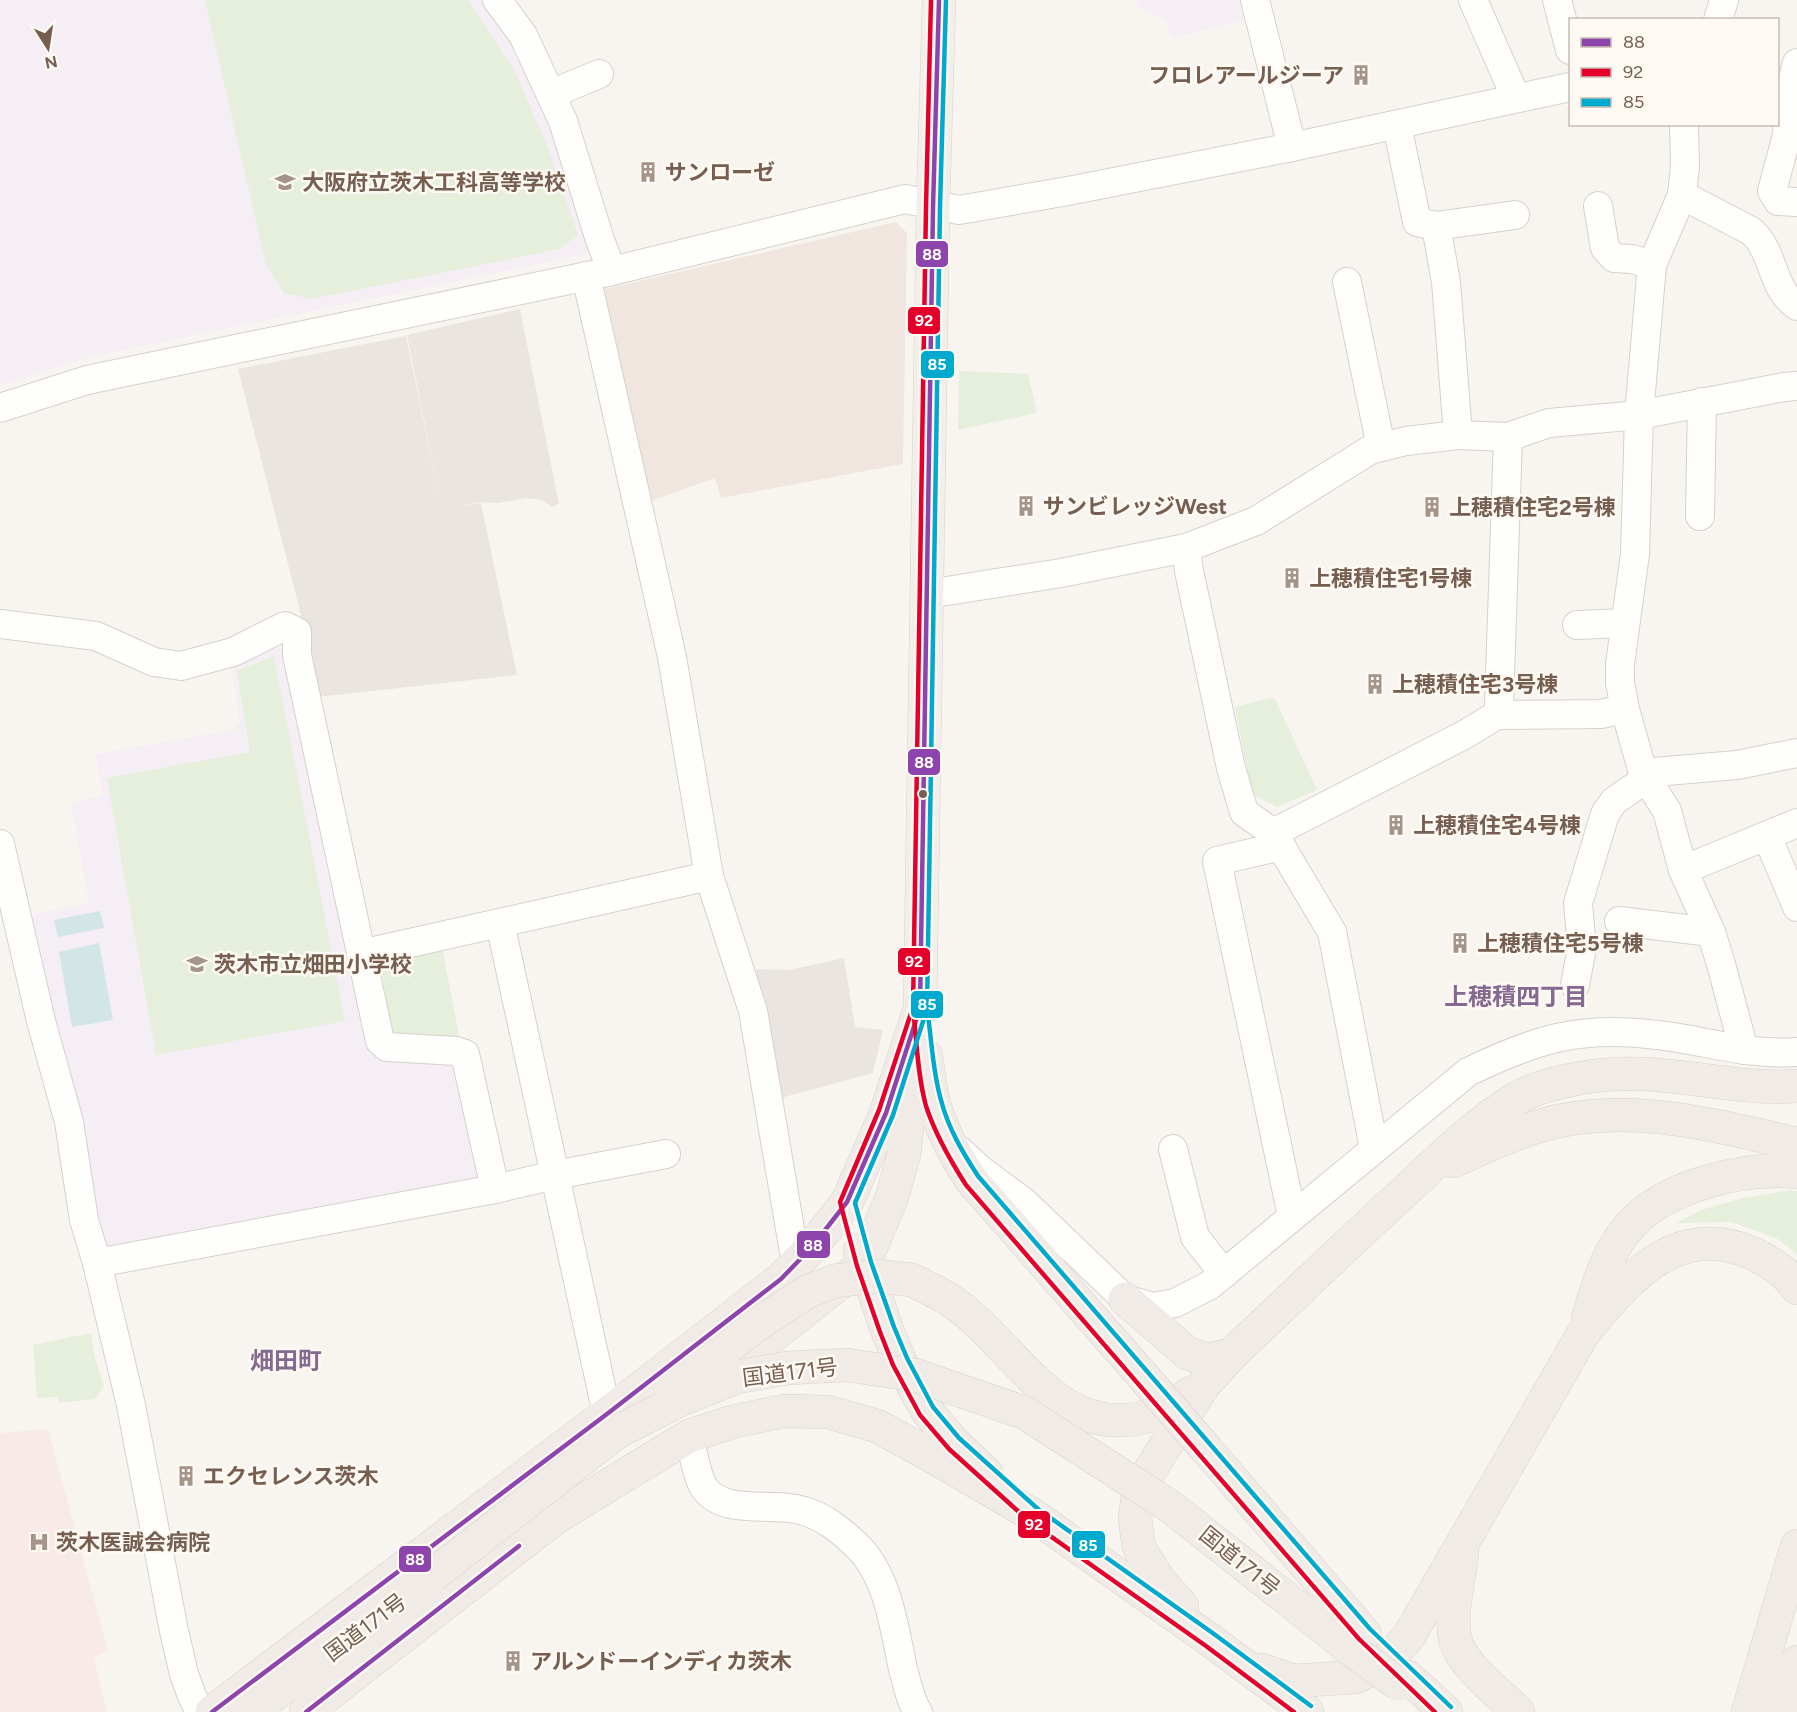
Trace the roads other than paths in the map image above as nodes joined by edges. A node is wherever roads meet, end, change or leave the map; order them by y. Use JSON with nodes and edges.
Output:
{"nodes":[{"id":1,"x":497,"y":0,"type":"edge"},
{"id":2,"x":939,"y":0,"type":"edge"},
{"id":3,"x":1255,"y":0,"type":"edge"},
{"id":4,"x":1473,"y":0,"type":"edge"},
{"id":5,"x":1557,"y":0,"type":"edge"},
{"id":6,"x":1724,"y":0,"type":"edge"},
{"id":7,"x":1719,"y":18,"type":"edge"},
{"id":8,"x":1569,"y":46,"type":"edge"},
{"id":9,"x":599,"y":74,"type":"dead end"},
{"id":10,"x":1795,"y":78,"type":"edge"},
{"id":11,"x":1569,"y":87,"type":"edge"},
{"id":12,"x":551,"y":94,"type":"junction"},
{"id":13,"x":1516,"y":98,"type":"junction"},
{"id":14,"x":1397,"y":125,"type":"junction"},
{"id":15,"x":1684,"y":126,"type":"edge"},
{"id":16,"x":1292,"y":147,"type":"junction"},
{"id":17,"x":1682,"y":195,"type":"junction"},
{"id":18,"x":1797,"y":202,"type":"edge"},
{"id":19,"x":1598,"y":206,"type":"dead end"},
{"id":20,"x":933,"y":207,"type":"junction"},
{"id":21,"x":1515,"y":216,"type":"dead end"},
{"id":22,"x":1436,"y":226,"type":"junction"},
{"id":23,"x":1652,"y":265,"type":"junction"},
{"id":24,"x":599,"y":274,"type":"junction"},
{"id":25,"x":1347,"y":282,"type":"dead end"},
{"id":26,"x":1797,"y":306,"type":"edge"},
{"id":27,"x":1797,"y":386,"type":"edge"},
{"id":28,"x":1702,"y":402,"type":"junction"},
{"id":29,"x":0,"y":408,"type":"edge"},
{"id":30,"x":1639,"y":415,"type":"junction"},
{"id":31,"x":1458,"y":435,"type":"junction"},
{"id":32,"x":1508,"y":436,"type":"junction"},
{"id":33,"x":1381,"y":447,"type":"junction"},
{"id":34,"x":1701,"y":516,"type":"dead end"},
{"id":35,"x":1186,"y":548,"type":"junction"},
{"id":36,"x":928,"y":594,"type":"junction"},
{"id":37,"x":1625,"y":623,"type":"junction"},
{"id":38,"x":0,"y":624,"type":"edge"},
{"id":39,"x":1577,"y":625,"type":"dead end"},
{"id":40,"x":1625,"y":709,"type":"junction"},
{"id":41,"x":1497,"y":715,"type":"junction"},
{"id":42,"x":1797,"y":753,"type":"edge"},
{"id":43,"x":1644,"y":776,"type":"junction"},
{"id":44,"x":1797,"y":822,"type":"edge"},
{"id":45,"x":1767,"y":836,"type":"junction"},
{"id":46,"x":1277,"y":839,"type":"junction"},
{"id":47,"x":0,"y":844,"type":"edge"},
{"id":48,"x":1683,"y":870,"type":"junction"},
{"id":49,"x":709,"y":876,"type":"junction"},
{"id":50,"x":1797,"y":907,"type":"edge"},
{"id":51,"x":1619,"y":921,"type":"dead end"},
{"id":52,"x":500,"y":923,"type":"junction"},
{"id":53,"x":1711,"y":932,"type":"junction"},
{"id":54,"x":361,"y":954,"type":"junction"},
{"id":55,"x":1575,"y":985,"type":"dead end"},
{"id":56,"x":920,"y":1008,"type":"junction"},
{"id":57,"x":1744,"y":1050,"type":"junction"},
{"id":58,"x":1797,"y":1052,"type":"edge"},
{"id":59,"x":1797,"y":1086,"type":"edge"},
{"id":60,"x":947,"y":1136,"type":"junction"},
{"id":61,"x":1797,"y":1144,"type":"edge"},
{"id":62,"x":1374,"y":1148,"type":"junction"},
{"id":63,"x":1173,"y":1149,"type":"dead end"},
{"id":64,"x":666,"y":1154,"type":"dead end"},
{"id":65,"x":1797,"y":1172,"type":"edge"},
{"id":66,"x":555,"y":1174,"type":"junction"},
{"id":67,"x":1422,"y":1175,"type":"junction"},
{"id":68,"x":495,"y":1189,"type":"junction"},
{"id":69,"x":847,"y":1202,"type":"junction"},
{"id":70,"x":1292,"y":1216,"type":"junction"},
{"id":71,"x":97,"y":1263,"type":"junction"},
{"id":72,"x":795,"y":1264,"type":"junction"},
{"id":73,"x":864,"y":1264,"type":"junction"},
{"id":74,"x":1224,"y":1274,"type":"junction"},
{"id":75,"x":1797,"y":1288,"type":"edge"},
{"id":76,"x":1125,"y":1299,"type":"junction"},
{"id":77,"x":1583,"y":1334,"type":"junction"},
{"id":78,"x":1231,"y":1355,"type":"junction"},
{"id":79,"x":1203,"y":1386,"type":"junction"},
{"id":80,"x":612,"y":1423,"type":"junction"},
{"id":81,"x":689,"y":1436,"type":"junction"},
{"id":82,"x":1033,"y":1515,"type":"junction"},
{"id":83,"x":555,"y":1518,"type":"junction"},
{"id":84,"x":1464,"y":1540,"type":"junction"},
{"id":85,"x":1797,"y":1546,"type":"edge"},
{"id":86,"x":1210,"y":1640,"type":"junction"},
{"id":87,"x":1357,"y":1641,"type":"junction"},
{"id":88,"x":1240,"y":1662,"type":"junction"},
{"id":89,"x":1797,"y":1662,"type":"edge"},
{"id":90,"x":1403,"y":1681,"type":"junction"},
{"id":91,"x":200,"y":1712,"type":"edge"},
{"id":92,"x":212,"y":1712,"type":"edge"},
{"id":93,"x":251,"y":1712,"type":"edge"},
{"id":94,"x":306,"y":1712,"type":"edge"},
{"id":95,"x":918,"y":1712,"type":"edge"},
{"id":96,"x":1307,"y":1712,"type":"edge"},
{"id":97,"x":1439,"y":1712,"type":"edge"},
{"id":98,"x":1446,"y":1712,"type":"edge"},
{"id":99,"x":1518,"y":1712,"type":"edge"},
{"id":100,"x":1748,"y":1712,"type":"edge"},
{"id":101,"x":1780,"y":1712,"type":"edge"}],
"edges":[{"from":1,"to":12,"type":"street"},
{"from":2,"to":20,"type":"main road"},
{"from":3,"to":16,"type":"street"},
{"from":4,"to":13,"type":"street"},
{"from":5,"to":8,"type":"street"},
{"from":6,"to":7,"type":"street"},
{"from":9,"to":12,"type":"street"},
{"from":10,"to":18,"type":"street"},
{"from":11,"to":13,"type":"street"},
{"from":12,"to":24,"type":"street"},
{"from":13,"to":14,"type":"street"},
{"from":14,"to":16,"type":"street"},
{"from":14,"to":22,"type":"street"},
{"from":15,"to":17,"type":"street"},
{"from":16,"to":20,"type":"street"},
{"from":17,"to":23,"type":"street"},
{"from":17,"to":26,"type":"street"},
{"from":19,"to":23,"type":"street"},
{"from":20,"to":24,"type":"street"},
{"from":20,"to":36,"type":"main road"},
{"from":21,"to":22,"type":"street"},
{"from":22,"to":31,"type":"street"},
{"from":23,"to":30,"type":"street"},
{"from":24,"to":29,"type":"street"},
{"from":24,"to":49,"type":"street"},
{"from":25,"to":33,"type":"street"},
{"from":27,"to":28,"type":"street"},
{"from":28,"to":30,"type":"street"},
{"from":28,"to":34,"type":"street"},
{"from":30,"to":32,"type":"street"},
{"from":30,"to":37,"type":"street"},
{"from":31,"to":32,"type":"street"},
{"from":31,"to":33,"type":"street"},
{"from":32,"to":41,"type":"street"},
{"from":33,"to":35,"type":"street"},
{"from":35,"to":36,"type":"street"},
{"from":35,"to":46,"type":"street"},
{"from":36,"to":56,"type":"main road"},
{"from":37,"to":39,"type":"street"},
{"from":37,"to":40,"type":"street"},
{"from":38,"to":54,"type":"street"},
{"from":40,"to":41,"type":"street"},
{"from":40,"to":43,"type":"street"},
{"from":41,"to":46,"type":"street"},
{"from":42,"to":43,"type":"street"},
{"from":43,"to":48,"type":"street"},
{"from":43,"to":55,"type":"street"},
{"from":44,"to":45,"type":"street"},
{"from":45,"to":48,"type":"street"},
{"from":45,"to":50,"type":"street"},
{"from":46,"to":62,"type":"street"},
{"from":46,"to":70,"type":"street"},
{"from":47,"to":71,"type":"street"},
{"from":48,"to":53,"type":"street"},
{"from":49,"to":52,"type":"street"},
{"from":49,"to":72,"type":"street"},
{"from":51,"to":53,"type":"street"},
{"from":52,"to":54,"type":"street"},
{"from":52,"to":66,"type":"street"},
{"from":53,"to":57,"type":"street"},
{"from":54,"to":68,"type":"street"},
{"from":56,"to":60,"type":"highway"},
{"from":56,"to":69,"type":"highway"},
{"from":56,"to":73,"type":"highway"},
{"from":57,"to":58,"type":"street"},
{"from":57,"to":62,"type":"street"},
{"from":59,"to":67,"type":"highway"},
{"from":60,"to":76,"type":"street"},
{"from":60,"to":87,"type":"highway","bridge":true},
{"from":61,"to":67,"type":"highway"},
{"from":62,"to":70,"type":"street"},
{"from":63,"to":74,"type":"street"},
{"from":64,"to":66,"type":"street"},
{"from":65,"to":77,"type":"highway"},
{"from":66,"to":68,"type":"street"},
{"from":66,"to":80,"type":"street"},
{"from":67,"to":78,"type":"highway"},
{"from":68,"to":71,"type":"street"},
{"from":69,"to":72,"type":"highway"},
{"from":69,"to":73,"type":"highway"},
{"from":70,"to":74,"type":"street"},
{"from":71,"to":91,"type":"street"},
{"from":72,"to":80,"type":"highway"},
{"from":73,"to":82,"type":"highway"},
{"from":73,"to":83,"type":"highway"},
{"from":74,"to":76,"type":"street"},
{"from":75,"to":77,"type":"highway"},
{"from":76,"to":78,"type":"highway"},
{"from":77,"to":84,"type":"highway"},
{"from":78,"to":79,"type":"highway"},
{"from":79,"to":80,"type":"highway","bridge":true},
{"from":79,"to":86,"type":"highway"},
{"from":80,"to":87,"type":"highway","name":"国道171号","bridge":true},
{"from":80,"to":92,"type":"highway"},
{"from":80,"to":93,"type":"highway","name":"国道171号","bridge":true},
{"from":81,"to":82,"type":"highway","name":"国道171号"},
{"from":81,"to":83,"type":"highway","name":"国道171号"},
{"from":81,"to":95,"type":"street"},
{"from":82,"to":86,"type":"highway","name":"国道171号"},
{"from":83,"to":94,"type":"highway","name":"国道171号"},
{"from":84,"to":88,"type":"highway"},
{"from":84,"to":99,"type":"highway"},
{"from":85,"to":100,"type":"highway"},
{"from":86,"to":88,"type":"highway","name":"国道171号"},
{"from":87,"to":90,"type":"highway","name":"国道171号","bridge":true},
{"from":88,"to":96,"type":"highway","name":"国道171号"},
{"from":89,"to":101,"type":"highway"},
{"from":90,"to":97,"type":"highway","name":"国道171号"},
{"from":90,"to":98,"type":"highway"}]}
